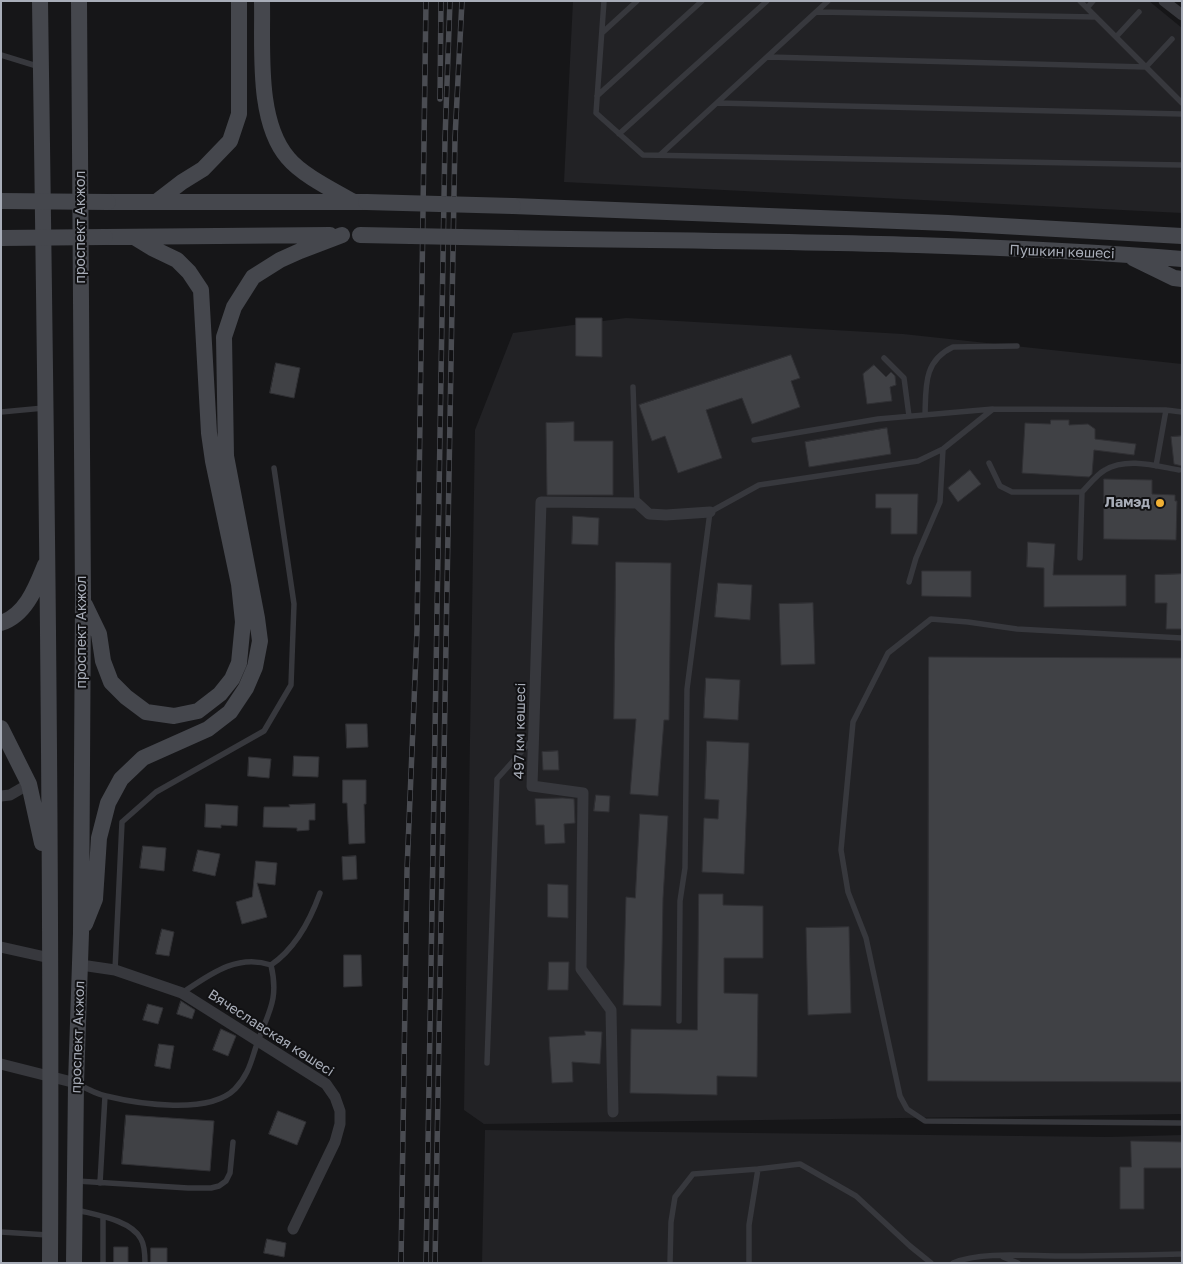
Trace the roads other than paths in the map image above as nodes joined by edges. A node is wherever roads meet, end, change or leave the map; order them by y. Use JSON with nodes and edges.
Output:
{"nodes":[{"id":1,"x":40,"y":1,"type":"edge"},
{"id":2,"x":79,"y":1,"type":"edge"},
{"id":3,"x":239,"y":1,"type":"edge"},
{"id":4,"x":262,"y":1,"type":"edge"},
{"id":5,"x":604,"y":1,"type":"edge"},
{"id":6,"x":637,"y":1,"type":"edge"},
{"id":7,"x":702,"y":1,"type":"edge"},
{"id":8,"x":767,"y":1,"type":"edge"},
{"id":9,"x":828,"y":1,"type":"edge"},
{"id":10,"x":1080,"y":1,"type":"edge"},
{"id":11,"x":1093,"y":1,"type":"edge"},
{"id":12,"x":1164,"y":1,"type":"edge"},
{"id":13,"x":1087,"y":8,"type":"junction"},
{"id":14,"x":817,"y":12,"type":"junction"},
{"id":15,"x":1139,"y":12,"type":"dead end"},
{"id":16,"x":1182,"y":15,"type":"edge"},
{"id":17,"x":1096,"y":17,"type":"junction"},
{"id":18,"x":602,"y":33,"type":"junction"},
{"id":19,"x":1116,"y":37,"type":"junction"},
{"id":20,"x":1172,"y":39,"type":"dead end"},
{"id":21,"x":1,"y":55,"type":"edge"},
{"id":22,"x":768,"y":57,"type":"junction"},
{"id":23,"x":41,"y":67,"type":"junction"},
{"id":24,"x":1146,"y":67,"type":"junction"},
{"id":25,"x":1182,"y":92,"type":"edge"},
{"id":26,"x":597,"y":96,"type":"junction"},
{"id":27,"x":1176,"y":98,"type":"junction"},
{"id":28,"x":717,"y":103,"type":"junction"},
{"id":29,"x":1182,"y":103,"type":"edge"},
{"id":30,"x":1182,"y":114,"type":"edge"},
{"id":31,"x":619,"y":134,"type":"junction"},
{"id":32,"x":660,"y":156,"type":"junction"},
{"id":33,"x":1182,"y":165,"type":"edge"},
{"id":34,"x":1,"y":201,"type":"edge"},
{"id":35,"x":156,"y":202,"type":"junction"},
{"id":36,"x":360,"y":202,"type":"junction"},
{"id":37,"x":342,"y":235,"type":"junction"},
{"id":38,"x":1182,"y":236,"type":"edge"},
{"id":39,"x":134,"y":237,"type":"junction"},
{"id":40,"x":1,"y":238,"type":"edge"},
{"id":41,"x":1124,"y":254,"type":"junction"},
{"id":42,"x":1182,"y":259,"type":"edge"},
{"id":43,"x":1182,"y":279,"type":"edge"},
{"id":44,"x":1017,"y":346,"type":"dead end"},
{"id":45,"x":884,"y":358,"type":"dead end"},
{"id":46,"x":633,"y":388,"type":"dead end"},
{"id":47,"x":46,"y":408,"type":"junction"},
{"id":48,"x":993,"y":409,"type":"junction"},
{"id":49,"x":1166,"y":410,"type":"junction"},
{"id":50,"x":1,"y":412,"type":"edge"},
{"id":51,"x":1182,"y":412,"type":"edge"},
{"id":52,"x":925,"y":415,"type":"junction"},
{"id":53,"x":909,"y":416,"type":"junction"},
{"id":54,"x":754,"y":440,"type":"dead end"},
{"id":55,"x":943,"y":449,"type":"junction"},
{"id":56,"x":989,"y":464,"type":"dead end"},
{"id":57,"x":1156,"y":466,"type":"junction"},
{"id":58,"x":274,"y":468,"type":"dead end"},
{"id":59,"x":1179,"y":470,"type":"dead end"},
{"id":60,"x":1082,"y":492,"type":"junction"},
{"id":61,"x":637,"y":504,"type":"junction"},
{"id":62,"x":710,"y":512,"type":"junction"},
{"id":63,"x":48,"y":558,"type":"junction"},
{"id":64,"x":1080,"y":558,"type":"dead end"},
{"id":65,"x":909,"y":582,"type":"dead end"},
{"id":66,"x":82,"y":598,"type":"junction"},
{"id":67,"x":1,"y":623,"type":"edge"},
{"id":68,"x":1182,"y":638,"type":"edge"},
{"id":69,"x":1,"y":728,"type":"edge"},
{"id":70,"x":534,"y":738,"type":"junction"},
{"id":71,"x":30,"y":784,"type":"junction"},
{"id":72,"x":1,"y":796,"type":"edge"},
{"id":73,"x":49,"y":881,"type":"junction"},
{"id":74,"x":320,"y":893,"type":"dead end"},
{"id":75,"x":81,"y":933,"type":"junction"},
{"id":76,"x":1,"y":947,"type":"edge"},
{"id":77,"x":50,"y":958,"type":"junction"},
{"id":78,"x":81,"y":965,"type":"junction"},
{"id":79,"x":271,"y":965,"type":"junction"},
{"id":80,"x":115,"y":970,"type":"junction"},
{"id":81,"x":182,"y":993,"type":"junction"},
{"id":82,"x":679,"y":1021,"type":"dead end"},
{"id":83,"x":257,"y":1042,"type":"junction"},
{"id":84,"x":487,"y":1063,"type":"dead end"},
{"id":85,"x":1,"y":1064,"type":"edge"},
{"id":86,"x":51,"y":1077,"type":"junction"},
{"id":87,"x":76,"y":1083,"type":"junction"},
{"id":88,"x":105,"y":1096,"type":"junction"},
{"id":89,"x":613,"y":1112,"type":"dead end"},
{"id":90,"x":1182,"y":1123,"type":"edge"},
{"id":91,"x":233,"y":1142,"type":"dead end"},
{"id":92,"x":758,"y":1169,"type":"junction"},
{"id":93,"x":75,"y":1181,"type":"junction"},
{"id":94,"x":100,"y":1183,"type":"junction"},
{"id":95,"x":75,"y":1210,"type":"junction"},
{"id":96,"x":102,"y":1217,"type":"junction"},
{"id":97,"x":293,"y":1229,"type":"dead end"},
{"id":98,"x":1,"y":1232,"type":"edge"},
{"id":99,"x":50,"y":1235,"type":"junction"},
{"id":100,"x":1182,"y":1254,"type":"edge"},
{"id":101,"x":1000,"y":1256,"type":"junction"},
{"id":102,"x":50,"y":1263,"type":"edge"},
{"id":103,"x":74,"y":1263,"type":"edge"},
{"id":104,"x":103,"y":1263,"type":"edge"},
{"id":105,"x":145,"y":1263,"type":"edge"},
{"id":106,"x":670,"y":1263,"type":"edge"},
{"id":107,"x":749,"y":1263,"type":"edge"},
{"id":108,"x":931,"y":1263,"type":"edge"},
{"id":109,"x":953,"y":1263,"type":"edge"},
{"id":110,"x":1018,"y":1263,"type":"edge"}],
"edges":[{"from":1,"to":23,"type":"main road","name":"проспект Акжол"},
{"from":2,"to":66,"type":"main road","name":"проспект Акжол"},
{"from":3,"to":35,"type":"main road"},
{"from":4,"to":36,"type":"main road"},
{"from":5,"to":18,"type":"lane"},
{"from":6,"to":18,"type":"lane"},
{"from":7,"to":26,"type":"lane"},
{"from":8,"to":31,"type":"lane"},
{"from":9,"to":14,"type":"lane"},
{"from":10,"to":13,"type":"lane"},
{"from":11,"to":13,"type":"lane"},
{"from":12,"to":16,"type":"street"},
{"from":13,"to":17,"type":"lane"},
{"from":14,"to":17,"type":"lane"},
{"from":14,"to":22,"type":"lane"},
{"from":15,"to":19,"type":"lane"},
{"from":17,"to":19,"type":"lane"},
{"from":18,"to":26,"type":"lane"},
{"from":19,"to":24,"type":"lane"},
{"from":20,"to":24,"type":"lane"},
{"from":21,"to":23,"type":"lane"},
{"from":22,"to":24,"type":"lane"},
{"from":22,"to":28,"type":"lane"},
{"from":23,"to":47,"type":"main road","name":"проспект Акжол"},
{"from":24,"to":27,"type":"lane"},
{"from":25,"to":27,"type":"lane"},
{"from":26,"to":31,"type":"lane"},
{"from":27,"to":29,"type":"lane"},
{"from":28,"to":30,"type":"lane"},
{"from":28,"to":32,"type":"lane"},
{"from":31,"to":32,"type":"lane"},
{"from":32,"to":33,"type":"lane"},
{"from":34,"to":35,"type":"main road","name":"Пушкин көшесі","bridge":true},
{"from":35,"to":36,"type":"main road","name":"Пушкин көшесі"},
{"from":36,"to":38,"type":"main road","name":"Пушкин көшесі","bridge":true},
{"from":37,"to":39,"type":"main road","name":"Пушкин көшесі"},
{"from":37,"to":41,"type":"main road","name":"Пушкин көшесі","bridge":true},
{"from":37,"to":75,"type":"main road"},
{"from":39,"to":40,"type":"main road","name":"Пушкин көшесі","bridge":true},
{"from":39,"to":66,"type":"main road"},
{"from":41,"to":42,"type":"main road","name":"Пушкин көшесі"},
{"from":41,"to":43,"type":"main road"},
{"from":44,"to":52,"type":"lane"},
{"from":45,"to":53,"type":"lane"},
{"from":46,"to":61,"type":"lane"},
{"from":47,"to":50,"type":"lane"},
{"from":47,"to":63,"type":"main road","name":"проспект Акжол"},
{"from":48,"to":49,"type":"lane"},
{"from":48,"to":52,"type":"lane"},
{"from":48,"to":55,"type":"lane"},
{"from":49,"to":51,"type":"lane"},
{"from":49,"to":57,"type":"lane"},
{"from":52,"to":53,"type":"lane"},
{"from":53,"to":54,"type":"lane"},
{"from":55,"to":62,"type":"lane"},
{"from":55,"to":65,"type":"lane"},
{"from":56,"to":60,"type":"lane"},
{"from":57,"to":59,"type":"lane"},
{"from":57,"to":60,"type":"lane"},
{"from":58,"to":80,"type":"lane"},
{"from":60,"to":64,"type":"lane"},
{"from":61,"to":62,"type":"street","name":"497 км көшесі"},
{"from":61,"to":70,"type":"street","name":"497 км көшесі"},
{"from":62,"to":82,"type":"lane"},
{"from":63,"to":67,"type":"main road"},
{"from":63,"to":73,"type":"main road","name":"проспект Акжол"},
{"from":66,"to":75,"type":"main road","name":"проспект Акжол"},
{"from":68,"to":90,"type":"lane"},
{"from":69,"to":71,"type":"main road"},
{"from":70,"to":84,"type":"lane"},
{"from":70,"to":89,"type":"street","name":"497 км көшесі"},
{"from":71,"to":72,"type":"street"},
{"from":71,"to":73,"type":"main road"},
{"from":73,"to":77,"type":"main road","name":"проспект Акжол"},
{"from":74,"to":79,"type":"lane"},
{"from":75,"to":78,"type":"main road","name":"проспект Акжол"},
{"from":76,"to":77,"type":"street"},
{"from":77,"to":86,"type":"main road","name":"проспект Акжол"},
{"from":78,"to":80,"type":"street","name":"Вячеславская көшесі"},
{"from":78,"to":87,"type":"main road","name":"проспект Акжол"},
{"from":79,"to":81,"type":"lane"},
{"from":79,"to":83,"type":"lane"},
{"from":80,"to":81,"type":"street","name":"Вячеславская көшесі"},
{"from":81,"to":83,"type":"street","name":"Вячеславская көшесі"},
{"from":83,"to":88,"type":"lane"},
{"from":83,"to":97,"type":"street","name":"Вячеславская көшесі"},
{"from":85,"to":86,"type":"street"},
{"from":86,"to":87,"type":"street"},
{"from":86,"to":99,"type":"main road","name":"проспект Акжол"},
{"from":87,"to":88,"type":"lane"},
{"from":87,"to":93,"type":"main road","name":"проспект Акжол"},
{"from":88,"to":94,"type":"lane"},
{"from":91,"to":94,"type":"lane"},
{"from":92,"to":106,"type":"lane"},
{"from":92,"to":107,"type":"lane"},
{"from":92,"to":108,"type":"lane"},
{"from":93,"to":94,"type":"lane"},
{"from":93,"to":95,"type":"main road","name":"проспект Акжол"},
{"from":95,"to":96,"type":"lane"},
{"from":95,"to":103,"type":"main road","name":"проспект Акжол"},
{"from":96,"to":104,"type":"lane"},
{"from":96,"to":105,"type":"lane"},
{"from":98,"to":99,"type":"lane"},
{"from":99,"to":102,"type":"main road","name":"проспект Акжол"},
{"from":100,"to":101,"type":"lane"},
{"from":101,"to":109,"type":"lane"},
{"from":101,"to":110,"type":"lane"}]}
